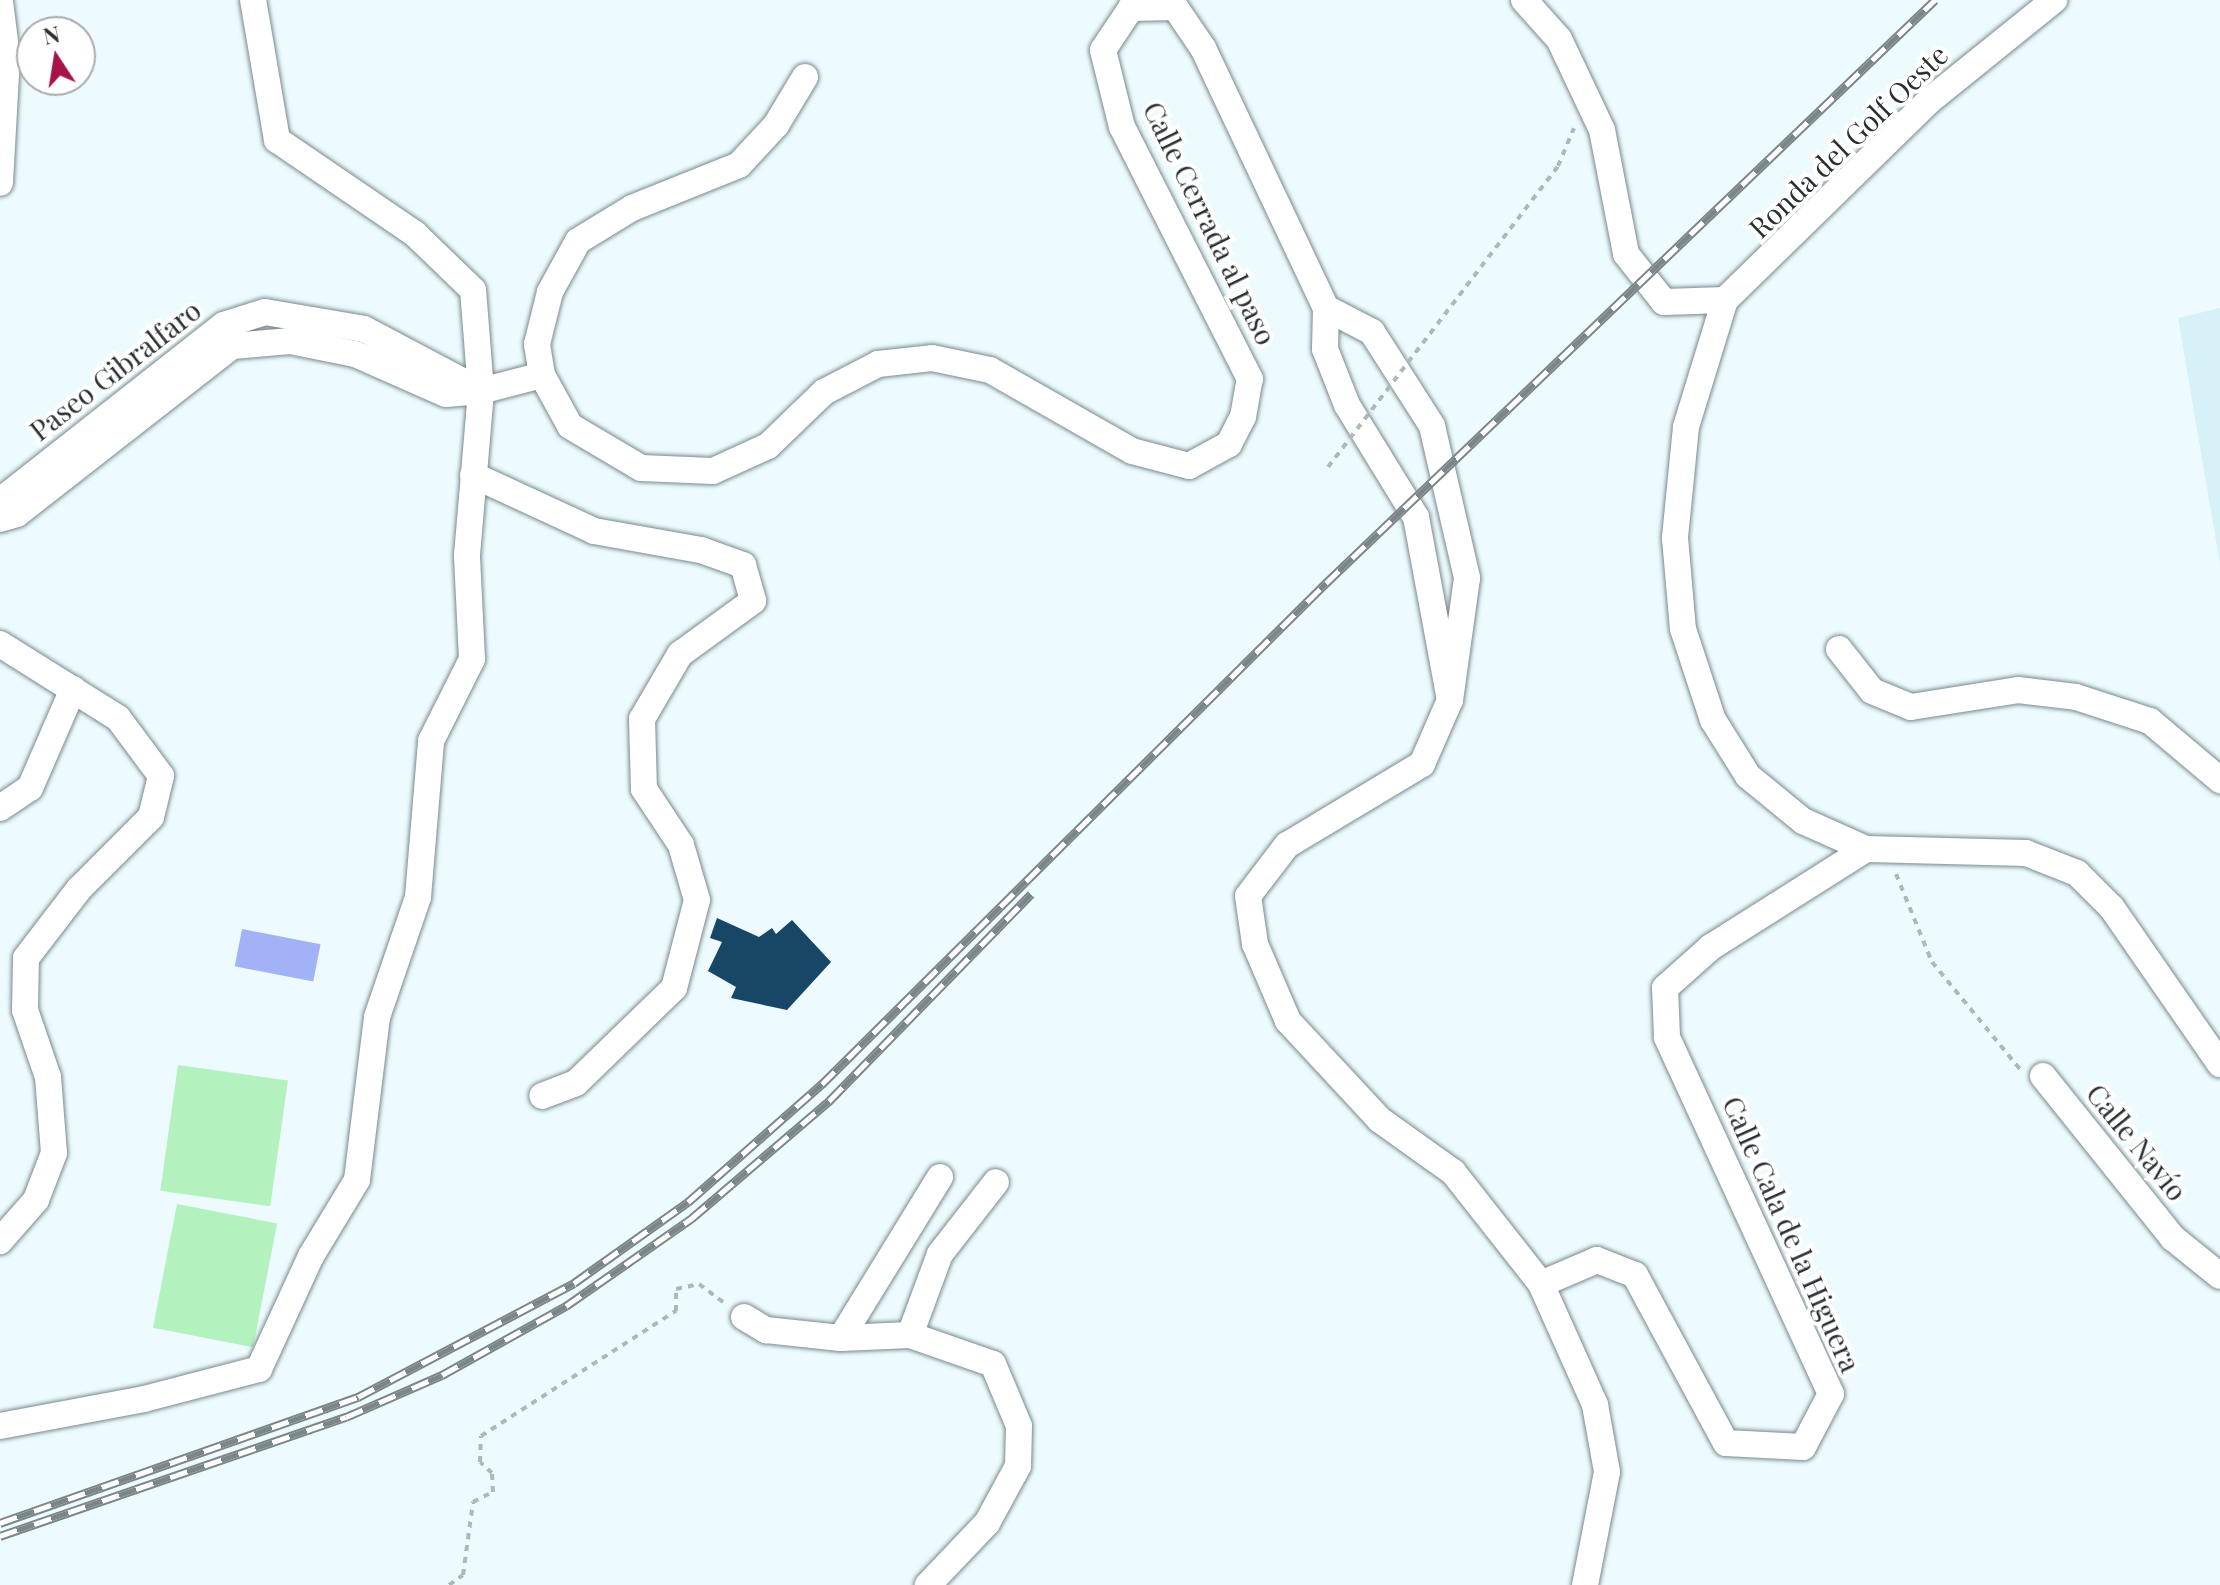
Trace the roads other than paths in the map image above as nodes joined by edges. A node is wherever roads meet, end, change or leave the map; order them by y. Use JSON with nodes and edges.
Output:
{"nodes":[{"id":1,"x":253,"y":0,"type":"edge"},
{"id":2,"x":1524,"y":0,"type":"edge"},
{"id":3,"x":2054,"y":0,"type":"edge"},
{"id":4,"x":0,"y":2,"type":"edge"},
{"id":5,"x":805,"y":77,"type":"dead end"},
{"id":6,"x":0,"y":183,"type":"edge"},
{"id":7,"x":1725,"y":300,"type":"junction"},
{"id":8,"x":1326,"y":308,"type":"junction"},
{"id":9,"x":542,"y":375,"type":"junction"},
{"id":10,"x":481,"y":391,"type":"junction"},
{"id":11,"x":473,"y":475,"type":"junction"},
{"id":12,"x":0,"y":501,"type":"edge"},
{"id":13,"x":0,"y":519,"type":"edge"},
{"id":14,"x":0,"y":644,"type":"edge"},
{"id":15,"x":1839,"y":649,"type":"dead end"},
{"id":16,"x":73,"y":689,"type":"junction"},
{"id":17,"x":1450,"y":700,"type":"junction"},
{"id":18,"x":2220,"y":780,"type":"edge"},
{"id":19,"x":0,"y":808,"type":"edge"},
{"id":20,"x":1866,"y":849,"type":"junction"},
{"id":21,"x":2220,"y":1064,"type":"edge"},
{"id":22,"x":2043,"y":1076,"type":"road end"},
{"id":23,"x":542,"y":1096,"type":"dead end"},
{"id":24,"x":940,"y":1177,"type":"dead end"},
{"id":25,"x":996,"y":1182,"type":"dead end"},
{"id":26,"x":0,"y":1241,"type":"edge"},
{"id":27,"x":2220,"y":1276,"type":"edge"},
{"id":28,"x":1541,"y":1284,"type":"junction"},
{"id":29,"x":744,"y":1317,"type":"road end"},
{"id":30,"x":910,"y":1335,"type":"junction"},
{"id":31,"x":841,"y":1338,"type":"junction"},
{"id":32,"x":0,"y":1426,"type":"edge"},
{"id":33,"x":928,"y":1585,"type":"edge"},
{"id":34,"x":1585,"y":1585,"type":"edge"}],
"edges":[{"from":1,"to":10,"type":"street"},
{"from":2,"to":7,"type":"street"},
{"from":3,"to":7,"type":"street","name":"Ronda del Golf Oeste"},
{"from":4,"to":6,"type":"street"},
{"from":5,"to":9,"type":"street"},
{"from":7,"to":20,"type":"street"},
{"from":8,"to":9,"type":"street","name":"Calle Cerrada al paso"},
{"from":8,"to":17,"type":"street","name":"Calle Cerrada al paso"},
{"from":8,"to":17,"type":"street"},
{"from":9,"to":10,"type":"street"},
{"from":10,"to":11,"type":"street"},
{"from":10,"to":12,"type":"street","name":"Paseo Gibralfaro"},
{"from":10,"to":13,"type":"street","name":"Paseo Gibralfaro"},
{"from":11,"to":23,"type":"street"},
{"from":11,"to":32,"type":"street"},
{"from":14,"to":16,"type":"street"},
{"from":15,"to":18,"type":"street"},
{"from":16,"to":19,"type":"street"},
{"from":16,"to":26,"type":"street"},
{"from":17,"to":28,"type":"street"},
{"from":20,"to":21,"type":"street"},
{"from":20,"to":28,"type":"street","name":"Calle Cala de la Higuera"},
{"from":22,"to":27,"type":"street","name":"Calle Navío"},
{"from":24,"to":31,"type":"street"},
{"from":25,"to":30,"type":"street"},
{"from":28,"to":34,"type":"street"},
{"from":29,"to":31,"type":"street"},
{"from":30,"to":31,"type":"street"},
{"from":30,"to":33,"type":"street"}]}
